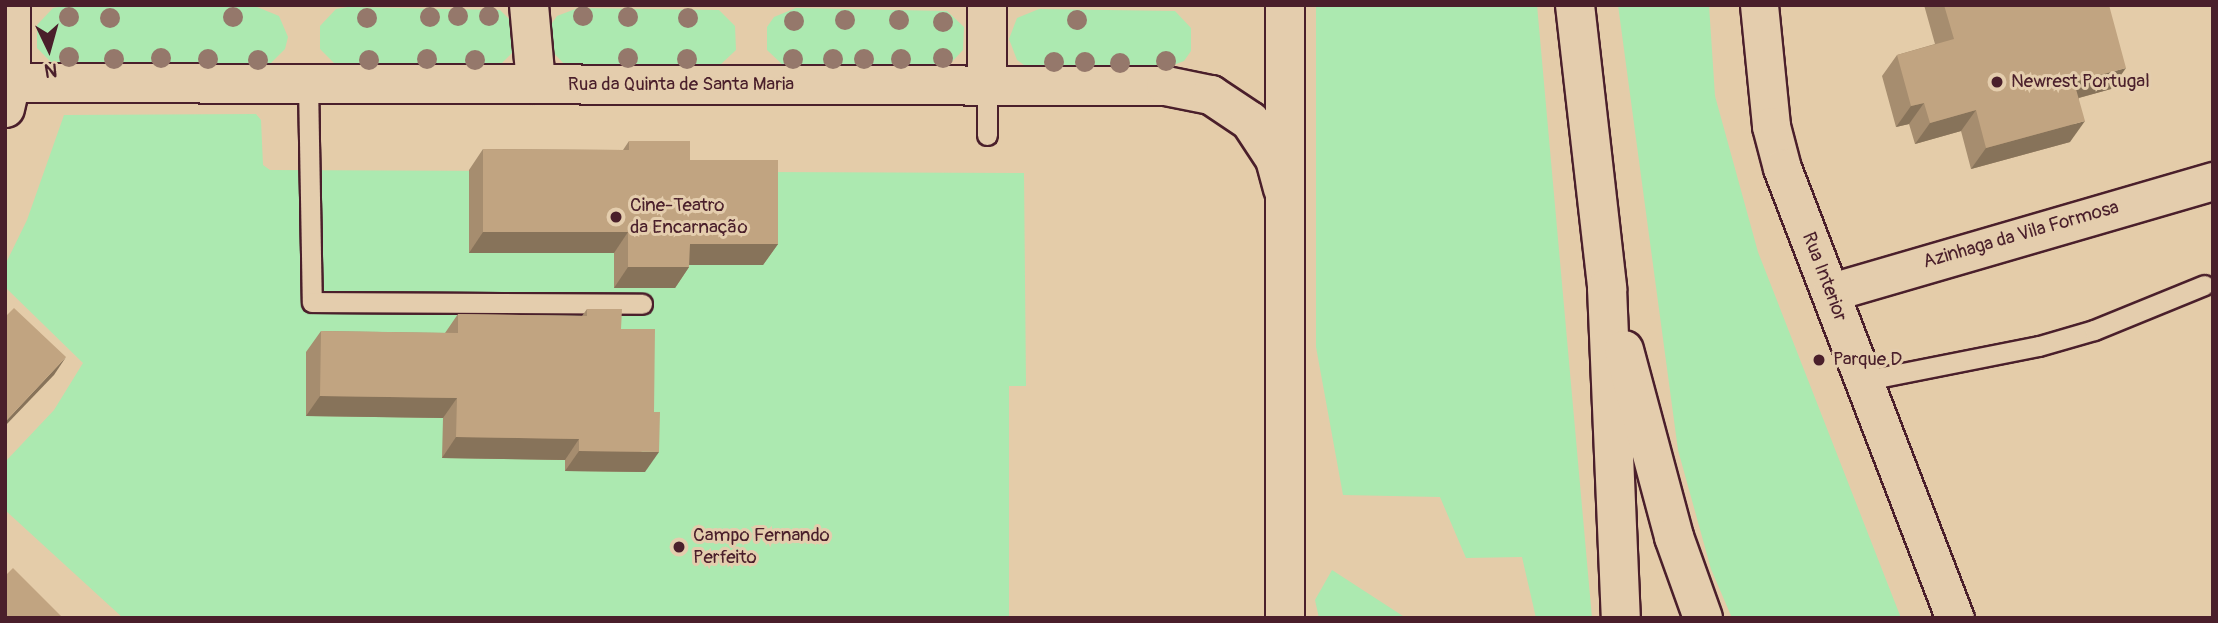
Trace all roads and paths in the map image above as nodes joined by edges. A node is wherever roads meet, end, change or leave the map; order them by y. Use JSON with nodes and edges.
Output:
{"nodes":[{"id":1,"x":12,"y":5,"type":"edge"},
{"id":2,"x":530,"y":5,"type":"edge"},
{"id":3,"x":987,"y":5,"type":"edge"},
{"id":4,"x":1285,"y":5,"type":"edge"},
{"id":5,"x":1576,"y":5,"type":"edge"},
{"id":6,"x":1759,"y":5,"type":"edge"},
{"id":7,"x":308,"y":83,"type":"junction"},
{"id":8,"x":536,"y":84,"type":"junction"},
{"id":9,"x":987,"y":85,"type":"junction"},
{"id":10,"x":7,"y":91,"type":"edge"},
{"id":11,"x":987,"y":135,"type":"dead end"},
{"id":12,"x":2213,"y":181,"type":"edge"},
{"id":13,"x":1284,"y":203,"type":"junction"},
{"id":14,"x":2204,"y":285,"type":"dead end"},
{"id":15,"x":1607,"y":288,"type":"junction"},
{"id":16,"x":1831,"y":292,"type":"junction"},
{"id":17,"x":642,"y":304,"type":"dead end"},
{"id":18,"x":1862,"y":381,"type":"junction"},
{"id":19,"x":1285,"y":618,"type":"edge"},
{"id":20,"x":1621,"y":618,"type":"edge"},
{"id":21,"x":1703,"y":618,"type":"edge"},
{"id":22,"x":1955,"y":618,"type":"edge"}],
"edges":[{"from":1,"to":10,"type":"street"},
{"from":2,"to":8,"type":"main road"},
{"from":3,"to":9,"type":"main road"},
{"from":4,"to":13,"type":"main road"},
{"from":5,"to":15,"type":"main road"},
{"from":6,"to":16,"type":"street","name":"Rua Interior"},
{"from":7,"to":8,"type":"main road","name":"Rua da Quinta de Santa Maria"},
{"from":7,"to":10,"type":"main road","name":"Rua da Quinta de Santa Maria"},
{"from":7,"to":17,"type":"lane"},
{"from":8,"to":9,"type":"main road","name":"Rua da Quinta de Santa Maria"},
{"from":9,"to":11,"type":"lane"},
{"from":9,"to":13,"type":"main road","name":"Rua da Quinta de Santa Maria"},
{"from":12,"to":16,"type":"street","name":"Azinhaga da Vila Formosa"},
{"from":13,"to":19,"type":"main road"},
{"from":14,"to":18,"type":"lane"},
{"from":15,"to":20,"type":"main road"},
{"from":15,"to":21,"type":"main road"},
{"from":16,"to":18,"type":"street","name":"Rua Interior"},
{"from":18,"to":22,"type":"street","name":"Rua Interior"}]}
